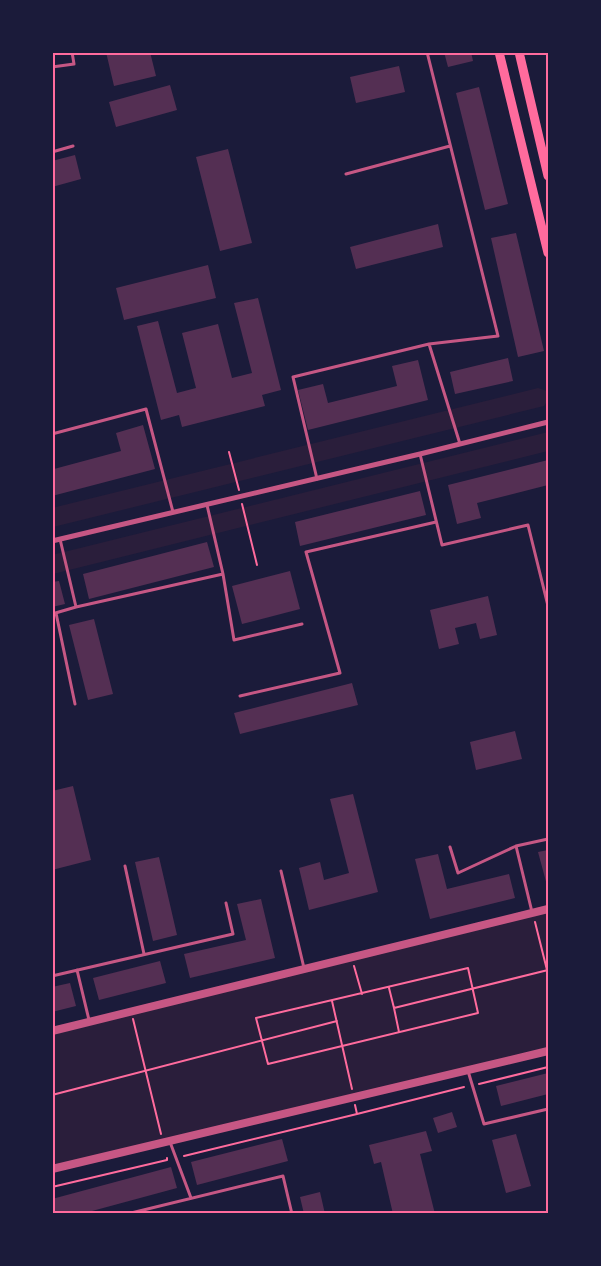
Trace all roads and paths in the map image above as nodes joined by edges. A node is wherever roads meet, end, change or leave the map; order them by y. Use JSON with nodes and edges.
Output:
{"nodes":[{"id":1,"x":72,"y":52,"type":"edge"},
{"id":2,"x":427,"y":52,"type":"edge"},
{"id":3,"x":499,"y":52,"type":"edge"},
{"id":4,"x":519,"y":52,"type":"edge"},
{"id":5,"x":52,"y":67,"type":"edge"},
{"id":6,"x":73,"y":146,"type":"dead end"},
{"id":7,"x":450,"y":146,"type":"junction"},
{"id":8,"x":52,"y":152,"type":"edge"},
{"id":9,"x":346,"y":174,"type":"dead end"},
{"id":10,"x":548,"y":176,"type":"edge"},
{"id":11,"x":548,"y":253,"type":"edge"},
{"id":12,"x":429,"y":344,"type":"junction"},
{"id":13,"x":548,"y":422,"type":"edge"},
{"id":14,"x":52,"y":434,"type":"edge"},
{"id":15,"x":460,"y":444,"type":"junction"},
{"id":16,"x":229,"y":452,"type":"dead end"},
{"id":17,"x":420,"y":454,"type":"junction"},
{"id":18,"x":317,"y":479,"type":"junction"},
{"id":19,"x":240,"y":497,"type":"junction"},
{"id":20,"x":207,"y":505,"type":"junction"},
{"id":21,"x":173,"y":513,"type":"junction"},
{"id":22,"x":436,"y":522,"type":"junction"},
{"id":23,"x":60,"y":539,"type":"junction"},
{"id":24,"x":52,"y":541,"type":"edge"},
{"id":25,"x":257,"y":565,"type":"dead end"},
{"id":26,"x":223,"y":574,"type":"junction"},
{"id":27,"x":548,"y":606,"type":"edge"},
{"id":28,"x":76,"y":607,"type":"junction"},
{"id":29,"x":54,"y":613,"type":"edge"},
{"id":30,"x":302,"y":624,"type":"dead end"},
{"id":31,"x":240,"y":696,"type":"dead end"},
{"id":32,"x":75,"y":704,"type":"dead end"},
{"id":33,"x":548,"y":839,"type":"edge"},
{"id":34,"x":516,"y":846,"type":"junction"},
{"id":35,"x":450,"y":848,"type":"dead end"},
{"id":36,"x":125,"y":866,"type":"dead end"},
{"id":37,"x":281,"y":872,"type":"dead end"},
{"id":38,"x":226,"y":903,"type":"dead end"},
{"id":39,"x":548,"y":909,"type":"edge"},
{"id":40,"x":533,"y":912,"type":"junction"},
{"id":41,"x":144,"y":954,"type":"junction"},
{"id":42,"x":352,"y":957,"type":"junction"},
{"id":43,"x":304,"y":969,"type":"junction"},
{"id":44,"x":77,"y":970,"type":"junction"},
{"id":45,"x":548,"y":970,"type":"edge"},
{"id":46,"x":548,"y":974,"type":"edge"},
{"id":47,"x":52,"y":976,"type":"edge"},
{"id":48,"x":389,"y":987,"type":"junction"},
{"id":49,"x":472,"y":988,"type":"junction"},
{"id":50,"x":362,"y":994,"type":"junction"},
{"id":51,"x":332,"y":1001,"type":"junction"},
{"id":52,"x":394,"y":1008,"type":"junction"},
{"id":53,"x":131,"y":1012,"type":"junction"},
{"id":54,"x":89,"y":1022,"type":"junction"},
{"id":55,"x":337,"y":1022,"type":"junction"},
{"id":56,"x":52,"y":1031,"type":"edge"},
{"id":57,"x":400,"y":1032,"type":"junction"},
{"id":58,"x":261,"y":1041,"type":"junction"},
{"id":59,"x":342,"y":1046,"type":"junction"},
{"id":60,"x":548,"y":1050,"type":"edge"},
{"id":61,"x":548,"y":1066,"type":"edge"},
{"id":62,"x":468,"y":1070,"type":"junction"},
{"id":63,"x":146,"y":1071,"type":"junction"},
{"id":64,"x":472,"y":1085,"type":"junction"},
{"id":65,"x":52,"y":1096,"type":"edge"},
{"id":66,"x":354,"y":1097,"type":"junction"},
{"id":67,"x":548,"y":1109,"type":"edge"},
{"id":68,"x":358,"y":1114,"type":"junction"},
{"id":69,"x":166,"y":1142,"type":"junction"},
{"id":70,"x":175,"y":1158,"type":"junction"},
{"id":71,"x":52,"y":1169,"type":"edge"},
{"id":72,"x":52,"y":1187,"type":"edge"},
{"id":73,"x":191,"y":1198,"type":"junction"},
{"id":74,"x":127,"y":1214,"type":"edge"},
{"id":75,"x":292,"y":1214,"type":"edge"}],
"edges":[{"from":1,"to":5,"type":"lane"},
{"from":2,"to":7,"type":"lane"},
{"from":3,"to":11,"type":"main road"},
{"from":4,"to":10,"type":"main road"},
{"from":6,"to":8,"type":"lane"},
{"from":7,"to":9,"type":"lane"},
{"from":7,"to":12,"type":"lane"},
{"from":12,"to":15,"type":"lane"},
{"from":12,"to":18,"type":"lane"},
{"from":13,"to":15,"type":"street"},
{"from":14,"to":21,"type":"lane"},
{"from":15,"to":17,"type":"street"},
{"from":16,"to":19,"type":"path"},
{"from":17,"to":18,"type":"street"},
{"from":17,"to":22,"type":"lane"},
{"from":18,"to":19,"type":"street"},
{"from":19,"to":20,"type":"street"},
{"from":19,"to":25,"type":"path"},
{"from":20,"to":21,"type":"street"},
{"from":20,"to":26,"type":"lane"},
{"from":21,"to":23,"type":"street"},
{"from":22,"to":27,"type":"lane"},
{"from":22,"to":31,"type":"lane"},
{"from":23,"to":24,"type":"street"},
{"from":23,"to":28,"type":"lane"},
{"from":26,"to":28,"type":"lane"},
{"from":26,"to":30,"type":"lane"},
{"from":28,"to":29,"type":"lane"},
{"from":29,"to":32,"type":"lane"},
{"from":33,"to":34,"type":"lane"},
{"from":34,"to":35,"type":"lane"},
{"from":34,"to":40,"type":"lane"},
{"from":36,"to":41,"type":"lane"},
{"from":37,"to":43,"type":"lane"},
{"from":38,"to":41,"type":"lane"},
{"from":39,"to":40,"type":"street"},
{"from":40,"to":42,"type":"street"},
{"from":40,"to":45,"type":"path"},
{"from":41,"to":44,"type":"lane"},
{"from":42,"to":43,"type":"street"},
{"from":42,"to":50,"type":"path"},
{"from":43,"to":53,"type":"street"},
{"from":44,"to":47,"type":"lane"},
{"from":44,"to":54,"type":"lane"},
{"from":45,"to":46,"type":"path"},
{"from":45,"to":49,"type":"path"},
{"from":48,"to":49,"type":"path"},
{"from":48,"to":50,"type":"path"},
{"from":48,"to":52,"type":"path"},
{"from":49,"to":52,"type":"path"},
{"from":49,"to":57,"type":"path"},
{"from":50,"to":51,"type":"path"},
{"from":51,"to":55,"type":"path"},
{"from":51,"to":58,"type":"path"},
{"from":52,"to":57,"type":"path"},
{"from":53,"to":54,"type":"street"},
{"from":53,"to":63,"type":"path"},
{"from":54,"to":56,"type":"street"},
{"from":55,"to":58,"type":"path"},
{"from":55,"to":59,"type":"path"},
{"from":57,"to":59,"type":"path"},
{"from":58,"to":59,"type":"path"},
{"from":58,"to":63,"type":"path"},
{"from":59,"to":66,"type":"path"},
{"from":60,"to":62,"type":"street"},
{"from":61,"to":64,"type":"path"},
{"from":62,"to":64,"type":"lane"},
{"from":62,"to":66,"type":"street"},
{"from":63,"to":65,"type":"path"},
{"from":63,"to":69,"type":"path"},
{"from":64,"to":67,"type":"lane"},
{"from":64,"to":68,"type":"path"},
{"from":66,"to":68,"type":"path"},
{"from":66,"to":69,"type":"street"},
{"from":68,"to":70,"type":"path"},
{"from":69,"to":70,"type":"lane"},
{"from":69,"to":71,"type":"street"},
{"from":69,"to":72,"type":"path"},
{"from":70,"to":73,"type":"lane"},
{"from":73,"to":74,"type":"lane"},
{"from":73,"to":75,"type":"lane"}]}
